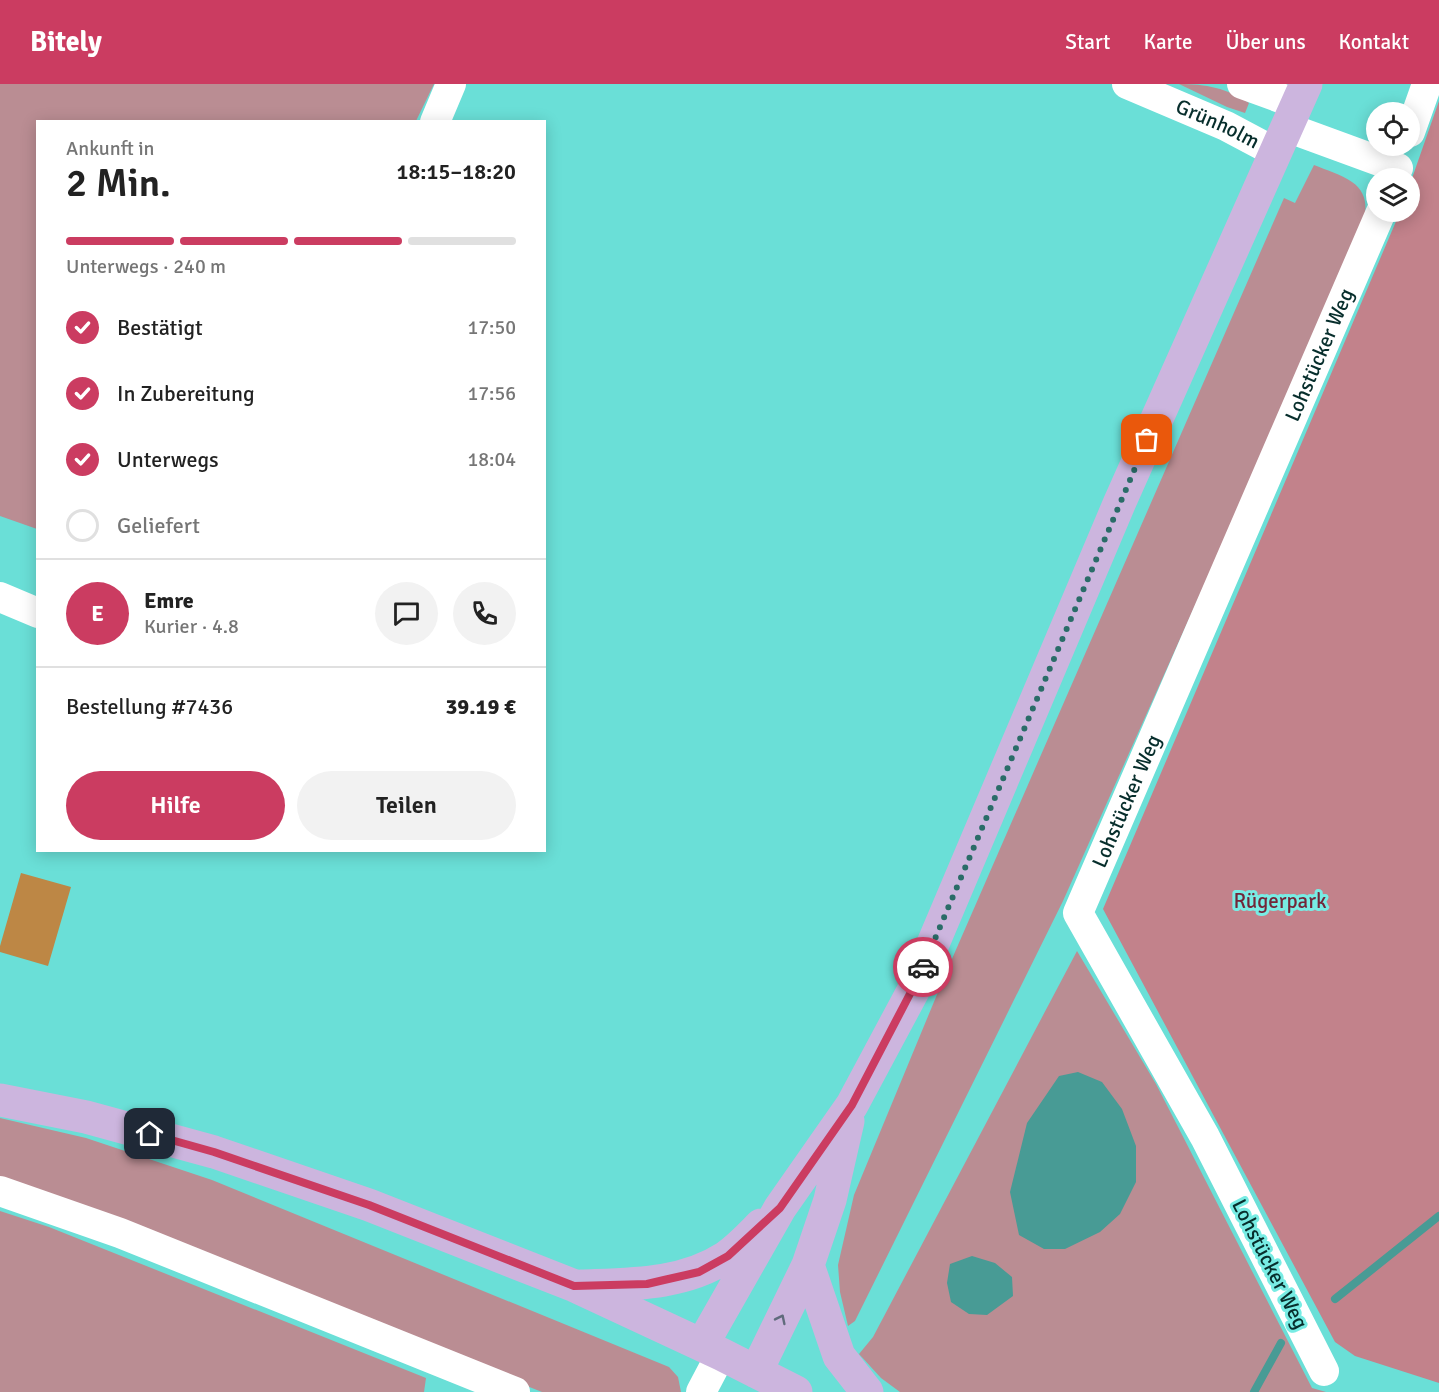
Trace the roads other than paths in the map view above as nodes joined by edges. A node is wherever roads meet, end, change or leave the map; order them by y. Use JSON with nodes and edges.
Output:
{"nodes":[{"id":1,"x":451,"y":84,"type":"edge"},
{"id":2,"x":1127,"y":84,"type":"edge"},
{"id":3,"x":1242,"y":84,"type":"edge"},
{"id":4,"x":1427,"y":84,"type":"edge"},
{"id":5,"x":1420,"y":104,"type":"edge"},
{"id":6,"x":1291,"y":117,"type":"edge"},
{"id":7,"x":436,"y":120,"type":"edge"},
{"id":8,"x":1399,"y":164,"type":"edge"},
{"id":9,"x":1377,"y":222,"type":"edge"},
{"id":10,"x":0,"y":597,"type":"edge"},
{"id":11,"x":36,"y":612,"type":"edge"},
{"id":12,"x":0,"y":1100,"type":"edge"},
{"id":13,"x":852,"y":1105,"type":"junction"},
{"id":14,"x":0,"y":1191,"type":"edge"},
{"id":15,"x":780,"y":1208,"type":"junction"},
{"id":16,"x":808,"y":1265,"type":"junction"},
{"id":17,"x":574,"y":1286,"type":"junction"},
{"id":18,"x":712,"y":1350,"type":"junction"},
{"id":19,"x":1324,"y":1371,"type":"dead end"},
{"id":20,"x":756,"y":1372,"type":"junction"},
{"id":21,"x":515,"y":1392,"type":"edge"},
{"id":22,"x":701,"y":1392,"type":"edge"},
{"id":23,"x":796,"y":1392,"type":"edge"},
{"id":24,"x":867,"y":1392,"type":"edge"}],
"edges":[{"from":1,"to":7,"type":"street"},
{"from":2,"to":6,"type":"street","name":"Grünholm"},
{"from":3,"to":6,"type":"street"},
{"from":4,"to":5,"type":"street"},
{"from":6,"to":8,"type":"street"},
{"from":6,"to":13,"type":"main road"},
{"from":9,"to":19,"type":"street","name":"Lohstücker Weg"},
{"from":10,"to":11,"type":"street"},
{"from":12,"to":17,"type":"main road"},
{"from":13,"to":15,"type":"main road"},
{"from":13,"to":16,"type":"main road"},
{"from":14,"to":21,"type":"street"},
{"from":15,"to":17,"type":"main road"},
{"from":15,"to":18,"type":"main road"},
{"from":20,"to":16,"type":"main road","one_way":true},
{"from":16,"to":24,"type":"main road"},
{"from":17,"to":18,"type":"main road"},
{"from":18,"to":20,"type":"main road"},
{"from":18,"to":22,"type":"street"},
{"from":20,"to":23,"type":"main road"}]}
